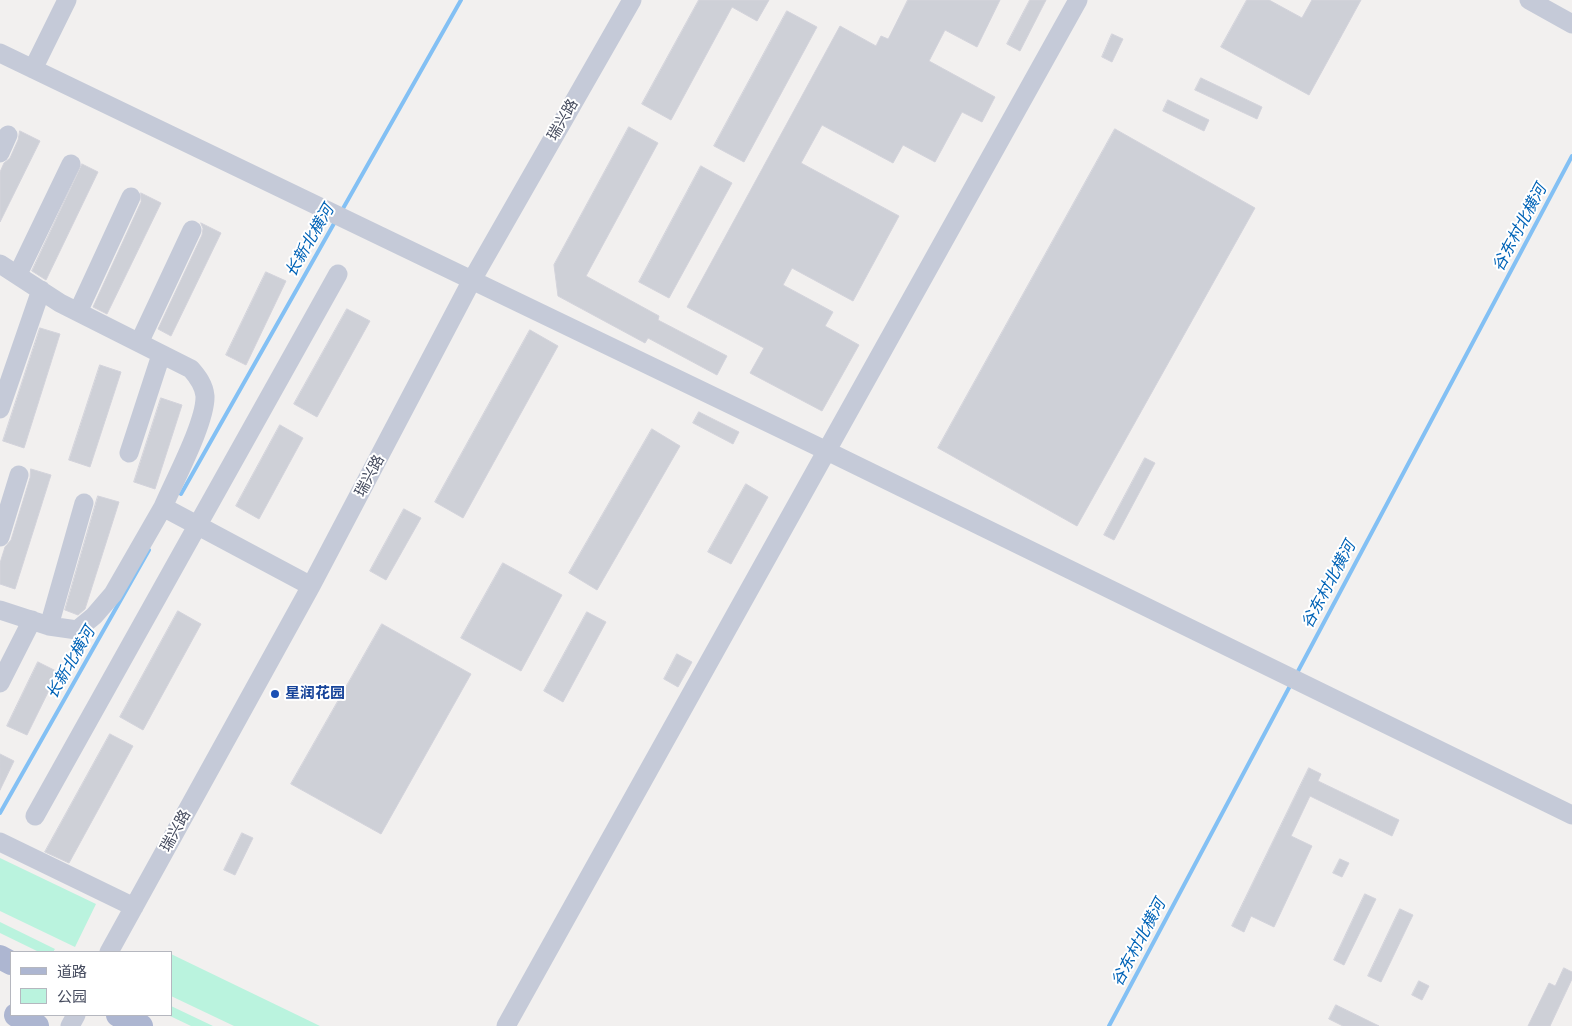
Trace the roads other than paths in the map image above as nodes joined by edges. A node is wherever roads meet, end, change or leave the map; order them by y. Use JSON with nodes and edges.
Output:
{"nodes":[{"id":1,"x":67,"y":0,"type":"edge"},
{"id":2,"x":632,"y":0,"type":"edge"},
{"id":3,"x":1078,"y":0,"type":"edge"},
{"id":4,"x":1529,"y":0,"type":"edge"},
{"id":5,"x":1572,"y":24,"type":"edge"},
{"id":6,"x":0,"y":53,"type":"edge"},
{"id":7,"x":33,"y":69,"type":"junction"},
{"id":8,"x":8,"y":135,"type":"dead end"},
{"id":9,"x":0,"y":153,"type":"edge"},
{"id":10,"x":71,"y":164,"type":"dead end"},
{"id":11,"x":131,"y":197,"type":"dead end"},
{"id":12,"x":192,"y":230,"type":"dead end"},
{"id":13,"x":0,"y":264,"type":"edge"},
{"id":14,"x":18,"y":274,"type":"junction"},
{"id":15,"x":338,"y":274,"type":"dead end"},
{"id":16,"x":472,"y":280,"type":"junction"},
{"id":17,"x":41,"y":290,"type":"junction"},
{"id":18,"x":78,"y":312,"type":"junction"},
{"id":19,"x":138,"y":343,"type":"junction"},
{"id":20,"x":162,"y":355,"type":"junction"},
{"id":21,"x":0,"y":409,"type":"edge"},
{"id":22,"x":827,"y":451,"type":"junction"},
{"id":23,"x":129,"y":453,"type":"dead end"},
{"id":24,"x":19,"y":475,"type":"dead end"},
{"id":25,"x":84,"y":503,"type":"dead end"},
{"id":26,"x":163,"y":507,"type":"junction"},
{"id":27,"x":197,"y":524,"type":"junction"},
{"id":28,"x":0,"y":537,"type":"edge"},
{"id":29,"x":312,"y":586,"type":"junction"},
{"id":30,"x":0,"y":610,"type":"edge"},
{"id":31,"x":41,"y":623,"type":"junction"},
{"id":32,"x":0,"y":684,"type":"edge"},
{"id":33,"x":1572,"y":815,"type":"edge"},
{"id":34,"x":35,"y":816,"type":"dead end"},
{"id":35,"x":2,"y":843,"type":"edge"},
{"id":36,"x":134,"y":907,"type":"junction"},
{"id":37,"x":110,"y":951,"type":"edge"},
{"id":38,"x":18,"y":1016,"type":"edge"},
{"id":39,"x":120,"y":1016,"type":"edge"},
{"id":40,"x":38,"y":1026,"type":"edge"},
{"id":41,"x":141,"y":1026,"type":"edge"},
{"id":42,"x":506,"y":1026,"type":"edge"}],
"edges":[{"from":1,"to":7,"type":"street"},
{"from":2,"to":16,"type":"street","name":"瑞兴路"},
{"from":3,"to":22,"type":"street"},
{"from":4,"to":5,"type":"street"},
{"from":6,"to":7,"type":"street"},
{"from":7,"to":16,"type":"street"},
{"from":8,"to":9,"type":"street"},
{"from":10,"to":14,"type":"street"},
{"from":11,"to":18,"type":"street"},
{"from":12,"to":19,"type":"street"},
{"from":13,"to":14,"type":"street"},
{"from":14,"to":17,"type":"street"},
{"from":15,"to":27,"type":"street"},
{"from":16,"to":22,"type":"street"},
{"from":16,"to":29,"type":"street","name":"瑞兴路"},
{"from":17,"to":18,"type":"street"},
{"from":17,"to":21,"type":"street"},
{"from":18,"to":19,"type":"street"},
{"from":19,"to":20,"type":"street"},
{"from":20,"to":23,"type":"street"},
{"from":20,"to":26,"type":"street"},
{"from":22,"to":33,"type":"street"},
{"from":22,"to":42,"type":"street"},
{"from":24,"to":28,"type":"street"},
{"from":25,"to":31,"type":"street"},
{"from":26,"to":27,"type":"street"},
{"from":26,"to":31,"type":"street"},
{"from":27,"to":29,"type":"street"},
{"from":27,"to":34,"type":"street"},
{"from":29,"to":36,"type":"street","name":"瑞兴路"},
{"from":30,"to":31,"type":"street"},
{"from":31,"to":32,"type":"street"},
{"from":35,"to":36,"type":"street"},
{"from":36,"to":37,"type":"street","name":"瑞兴路"},
{"from":38,"to":40,"type":"main road"},
{"from":39,"to":41,"type":"main road"}]}
